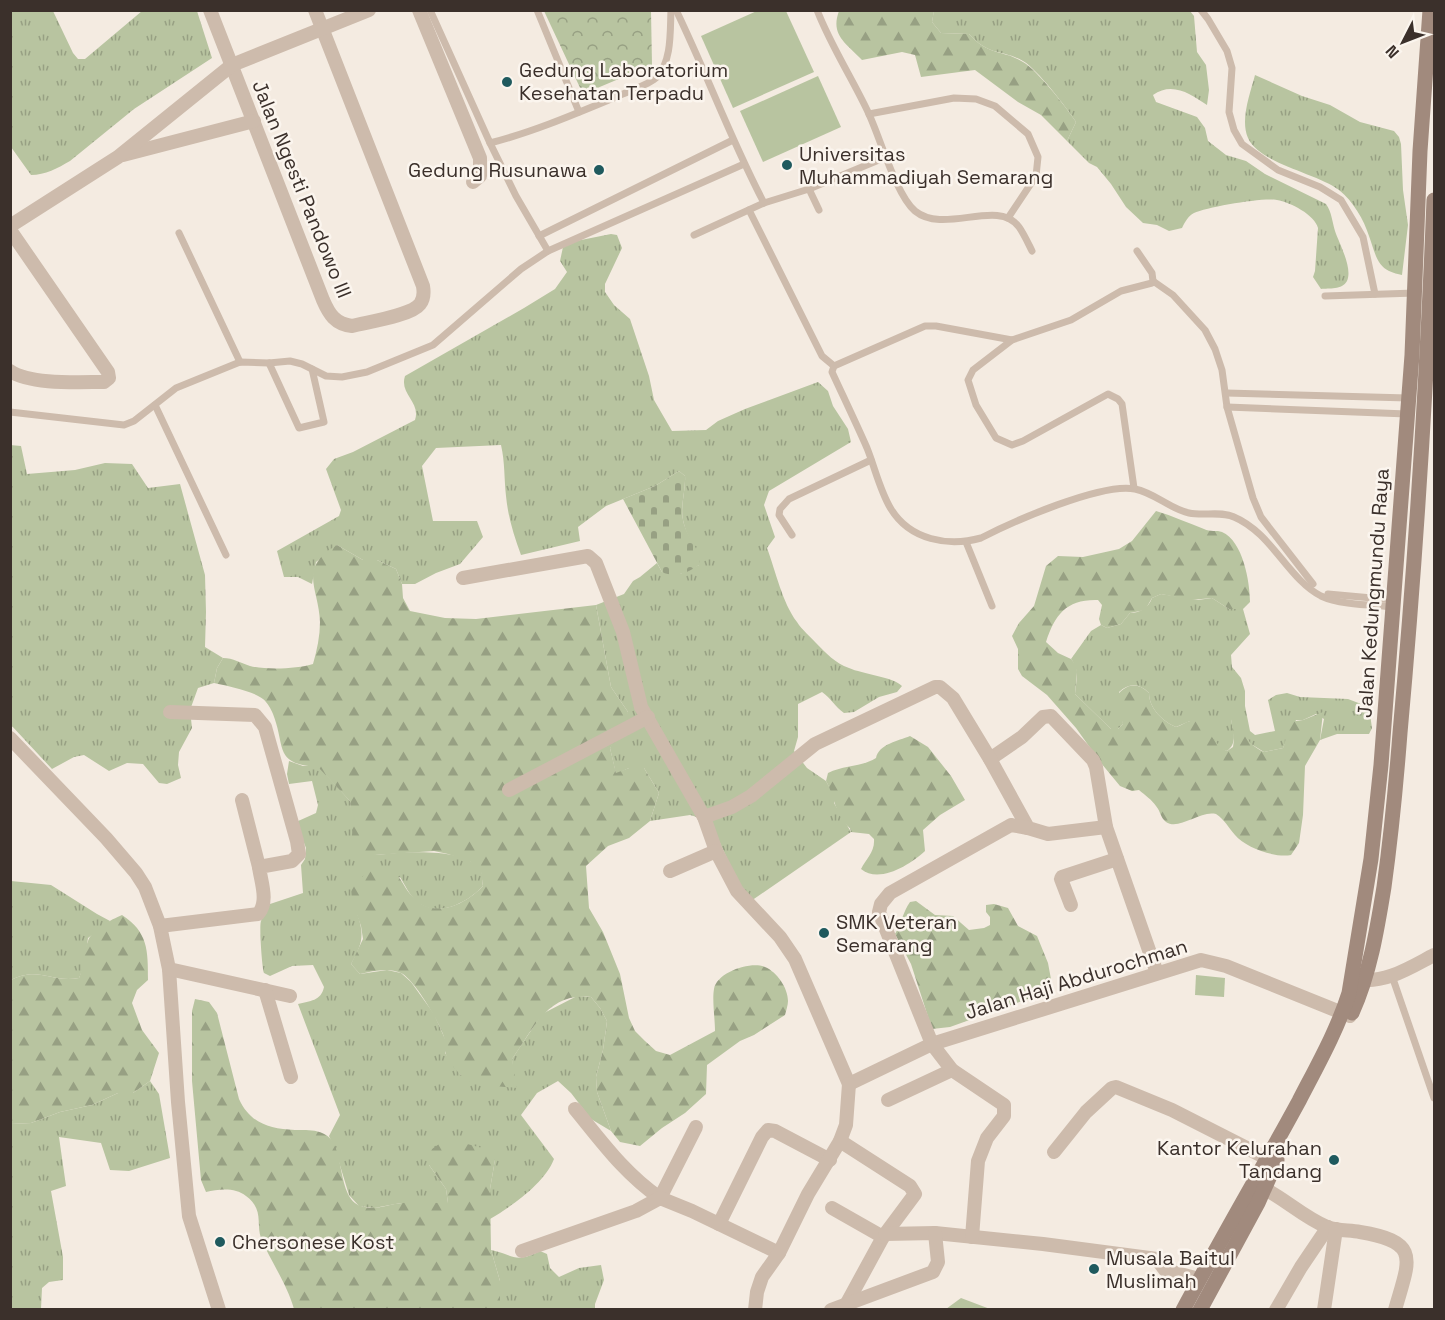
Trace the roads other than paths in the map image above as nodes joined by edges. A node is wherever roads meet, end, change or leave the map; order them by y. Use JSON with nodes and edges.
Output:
{"nodes":[{"id":1,"x":210,"y":10,"type":"edge"},
{"id":2,"x":315,"y":10,"type":"edge"},
{"id":3,"x":369,"y":10,"type":"edge"},
{"id":4,"x":419,"y":10,"type":"edge"},
{"id":5,"x":430,"y":10,"type":"edge"},
{"id":6,"x":537,"y":10,"type":"edge"},
{"id":7,"x":673,"y":10,"type":"edge"},
{"id":8,"x":817,"y":10,"type":"edge"},
{"id":9,"x":1201,"y":10,"type":"edge"},
{"id":10,"x":1430,"y":10,"type":"edge"},
{"id":11,"x":323,"y":30,"type":"junction"},
{"id":12,"x":232,"y":65,"type":"junction"},
{"id":13,"x":579,"y":112,"type":"junction"},
{"id":14,"x":869,"y":114,"type":"junction"},
{"id":15,"x":255,"y":121,"type":"junction"},
{"id":16,"x":733,"y":140,"type":"junction"},
{"id":17,"x":490,"y":143,"type":"junction"},
{"id":18,"x":118,"y":157,"type":"junction"},
{"id":19,"x":886,"y":157,"type":"junction"},
{"id":20,"x":744,"y":164,"type":"junction"},
{"id":21,"x":473,"y":182,"type":"dead end"},
{"id":22,"x":809,"y":189,"type":"junction"},
{"id":23,"x":1434,"y":200,"type":"edge"},
{"id":24,"x":764,"y":203,"type":"junction"},
{"id":25,"x":749,"y":210,"type":"junction"},
{"id":26,"x":819,"y":210,"type":"dead end"},
{"id":27,"x":1008,"y":218,"type":"junction"},
{"id":28,"x":10,"y":228,"type":"edge"},
{"id":29,"x":179,"y":233,"type":"dead end"},
{"id":30,"x":694,"y":234,"type":"dead end"},
{"id":31,"x":539,"y":236,"type":"junction"},
{"id":32,"x":548,"y":251,"type":"junction"},
{"id":33,"x":1032,"y":251,"type":"dead end"},
{"id":34,"x":1137,"y":251,"type":"dead end"},
{"id":35,"x":1153,"y":281,"type":"junction"},
{"id":36,"x":1415,"y":293,"type":"junction"},
{"id":37,"x":1375,"y":294,"type":"junction"},
{"id":38,"x":1324,"y":296,"type":"dead end"},
{"id":39,"x":1012,"y":340,"type":"junction"},
{"id":40,"x":240,"y":362,"type":"junction"},
{"id":41,"x":269,"y":363,"type":"junction"},
{"id":42,"x":834,"y":366,"type":"junction"},
{"id":43,"x":312,"y":369,"type":"junction"},
{"id":44,"x":10,"y":372,"type":"edge"},
{"id":45,"x":1226,"y":393,"type":"junction"},
{"id":46,"x":1408,"y":398,"type":"junction"},
{"id":47,"x":155,"y":405,"type":"junction"},
{"id":48,"x":1227,"y":407,"type":"junction"},
{"id":49,"x":10,"y":412,"type":"edge"},
{"id":50,"x":1408,"y":414,"type":"junction"},
{"id":51,"x":871,"y":459,"type":"junction"},
{"id":52,"x":1134,"y":489,"type":"junction"},
{"id":53,"x":792,"y":535,"type":"dead end"},
{"id":54,"x":966,"y":542,"type":"junction"},
{"id":55,"x":226,"y":555,"type":"dead end"},
{"id":56,"x":462,"y":578,"type":"dead end"},
{"id":57,"x":1394,"y":603,"type":"junction"},
{"id":58,"x":992,"y":606,"type":"dead end"},
{"id":59,"x":170,"y":712,"type":"dead end"},
{"id":60,"x":648,"y":717,"type":"junction"},
{"id":61,"x":10,"y":738,"type":"edge"},
{"id":62,"x":990,"y":759,"type":"junction"},
{"id":63,"x":509,"y":790,"type":"dead end"},
{"id":64,"x":242,"y":800,"type":"dead end"},
{"id":65,"x":705,"y":817,"type":"junction"},
{"id":66,"x":1106,"y":827,"type":"junction"},
{"id":67,"x":1028,"y":828,"type":"junction"},
{"id":68,"x":716,"y":851,"type":"junction"},
{"id":69,"x":1118,"y":859,"type":"junction"},
{"id":70,"x":259,"y":867,"type":"junction"},
{"id":71,"x":670,"y":871,"type":"dead end"},
{"id":72,"x":1071,"y":905,"type":"dead end"},
{"id":73,"x":160,"y":926,"type":"junction"},
{"id":74,"x":1434,"y":955,"type":"edge"},
{"id":75,"x":169,"y":969,"type":"junction"},
{"id":76,"x":1157,"y":973,"type":"junction"},
{"id":77,"x":1392,"y":976,"type":"junction"},
{"id":78,"x":1358,"y":979,"type":"junction"},
{"id":79,"x":265,"y":990,"type":"junction"},
{"id":80,"x":290,"y":996,"type":"dead end"},
{"id":81,"x":1346,"y":1015,"type":"junction"},
{"id":82,"x":932,"y":1044,"type":"junction"},
{"id":83,"x":952,"y":1070,"type":"junction"},
{"id":84,"x":291,"y":1077,"type":"dead end"},
{"id":85,"x":849,"y":1084,"type":"junction"},
{"id":86,"x":1434,"y":1098,"type":"edge"},
{"id":87,"x":888,"y":1100,"type":"dead end"},
{"id":88,"x":575,"y":1110,"type":"dead end"},
{"id":89,"x":696,"y":1127,"type":"dead end"},
{"id":90,"x":840,"y":1141,"type":"junction"},
{"id":91,"x":1054,"y":1152,"type":"dead end"},
{"id":92,"x":830,"y":1160,"type":"junction"},
{"id":93,"x":1272,"y":1161,"type":"junction"},
{"id":94,"x":1256,"y":1193,"type":"junction"},
{"id":95,"x":660,"y":1198,"type":"junction"},
{"id":96,"x":832,"y":1208,"type":"dead end"},
{"id":97,"x":719,"y":1224,"type":"junction"},
{"id":98,"x":1332,"y":1228,"type":"junction"},
{"id":99,"x":935,"y":1233,"type":"junction"},
{"id":100,"x":884,"y":1236,"type":"junction"},
{"id":101,"x":972,"y":1237,"type":"junction"},
{"id":102,"x":522,"y":1251,"type":"dead end"},
{"id":103,"x":779,"y":1253,"type":"junction"},
{"id":104,"x":1199,"y":1279,"type":"junction"},
{"id":105,"x":847,"y":1303,"type":"junction"},
{"id":106,"x":219,"y":1310,"type":"edge"},
{"id":107,"x":755,"y":1310,"type":"edge"},
{"id":108,"x":831,"y":1310,"type":"edge"},
{"id":109,"x":1183,"y":1310,"type":"edge"},
{"id":110,"x":1200,"y":1310,"type":"edge"},
{"id":111,"x":1276,"y":1310,"type":"edge"},
{"id":112,"x":1324,"y":1310,"type":"edge"},
{"id":113,"x":1395,"y":1310,"type":"edge"}],
"edges":[{"from":1,"to":12,"type":"street","name":"Jalan Ngesti Pandowo III"},
{"from":2,"to":11,"type":"street"},
{"from":3,"to":11,"type":"street"},
{"from":4,"to":21,"type":"street"},
{"from":5,"to":17,"type":"lane"},
{"from":6,"to":13,"type":"lane"},
{"from":7,"to":13,"type":"lane"},
{"from":7,"to":16,"type":"lane"},
{"from":8,"to":14,"type":"lane"},
{"from":9,"to":37,"type":"lane"},
{"from":10,"to":36,"type":"main road","name":"Jalan Kedungmundu Raya"},
{"from":11,"to":12,"type":"street"},
{"from":11,"to":15,"type":"street","name":"Jalan Ngesti Pandowo III"},
{"from":12,"to":15,"type":"street","name":"Jalan Ngesti Pandowo III"},
{"from":12,"to":18,"type":"street"},
{"from":13,"to":17,"type":"lane"},
{"from":14,"to":19,"type":"lane"},
{"from":14,"to":27,"type":"lane"},
{"from":15,"to":18,"type":"street"},
{"from":16,"to":20,"type":"lane"},
{"from":16,"to":31,"type":"lane"},
{"from":17,"to":31,"type":"lane"},
{"from":18,"to":28,"type":"street"},
{"from":19,"to":22,"type":"lane"},
{"from":19,"to":27,"type":"lane"},
{"from":20,"to":24,"type":"lane"},
{"from":20,"to":32,"type":"lane"},
{"from":22,"to":24,"type":"lane"},
{"from":22,"to":26,"type":"lane"},
{"from":23,"to":78,"type":"main road","name":"Jalan Kedungmundu Raya"},
{"from":24,"to":25,"type":"lane"},
{"from":25,"to":30,"type":"lane"},
{"from":25,"to":42,"type":"lane"},
{"from":27,"to":33,"type":"lane"},
{"from":28,"to":44,"type":"street"},
{"from":29,"to":40,"type":"lane"},
{"from":31,"to":32,"type":"lane"},
{"from":32,"to":43,"type":"lane"},
{"from":34,"to":35,"type":"lane"},
{"from":35,"to":39,"type":"lane"},
{"from":35,"to":45,"type":"lane"},
{"from":36,"to":37,"type":"lane"},
{"from":36,"to":46,"type":"main road","name":"Jalan Kedungmundu Raya"},
{"from":37,"to":38,"type":"lane"},
{"from":39,"to":42,"type":"lane"},
{"from":39,"to":52,"type":"lane"},
{"from":40,"to":41,"type":"lane"},
{"from":40,"to":47,"type":"lane"},
{"from":41,"to":43,"type":"lane"},
{"from":41,"to":43,"type":"lane"},
{"from":42,"to":51,"type":"lane"},
{"from":45,"to":46,"type":"lane"},
{"from":45,"to":48,"type":"lane"},
{"from":46,"to":50,"type":"main road","name":"Jalan Kedungmundu Raya"},
{"from":47,"to":49,"type":"lane"},
{"from":47,"to":55,"type":"lane"},
{"from":48,"to":50,"type":"lane"},
{"from":48,"to":57,"type":"lane"},
{"from":50,"to":57,"type":"main road","name":"Jalan Kedungmundu Raya"},
{"from":51,"to":53,"type":"lane"},
{"from":51,"to":54,"type":"lane"},
{"from":52,"to":54,"type":"lane"},
{"from":52,"to":57,"type":"lane"},
{"from":54,"to":58,"type":"lane"},
{"from":56,"to":60,"type":"street"},
{"from":57,"to":78,"type":"main road","name":"Jalan Kedungmundu Raya"},
{"from":59,"to":70,"type":"street"},
{"from":60,"to":63,"type":"street"},
{"from":60,"to":65,"type":"street"},
{"from":61,"to":73,"type":"street"},
{"from":62,"to":65,"type":"street"},
{"from":62,"to":66,"type":"street"},
{"from":62,"to":67,"type":"street"},
{"from":64,"to":70,"type":"street"},
{"from":65,"to":68,"type":"street"},
{"from":66,"to":67,"type":"street"},
{"from":66,"to":69,"type":"street"},
{"from":67,"to":82,"type":"street"},
{"from":68,"to":71,"type":"street"},
{"from":68,"to":85,"type":"street"},
{"from":69,"to":72,"type":"street"},
{"from":69,"to":76,"type":"street"},
{"from":70,"to":73,"type":"street"},
{"from":73,"to":75,"type":"street"},
{"from":74,"to":77,"type":"street"},
{"from":75,"to":79,"type":"street"},
{"from":75,"to":106,"type":"street"},
{"from":76,"to":81,"type":"street","name":"Jalan Haji Abdurochman"},
{"from":76,"to":82,"type":"street","name":"Jalan Haji Abdurochman"},
{"from":77,"to":78,"type":"street"},
{"from":77,"to":86,"type":"lane"},
{"from":78,"to":81,"type":"main road","name":"Jalan Kedungmundu Raya"},
{"from":79,"to":80,"type":"street"},
{"from":79,"to":84,"type":"street"},
{"from":81,"to":93,"type":"main road","name":"Jalan Kedungmundu Raya"},
{"from":82,"to":83,"type":"street"},
{"from":82,"to":85,"type":"street","name":"Jalan Haji Abdurochman"},
{"from":83,"to":87,"type":"street"},
{"from":83,"to":101,"type":"street"},
{"from":85,"to":90,"type":"street"},
{"from":88,"to":95,"type":"street"},
{"from":89,"to":95,"type":"street"},
{"from":90,"to":92,"type":"street"},
{"from":90,"to":100,"type":"street"},
{"from":91,"to":93,"type":"street"},
{"from":92,"to":97,"type":"street"},
{"from":92,"to":103,"type":"street"},
{"from":93,"to":94,"type":"main road","name":"Jalan Kedungmundu Raya"},
{"from":94,"to":98,"type":"street"},
{"from":94,"to":104,"type":"main road"},
{"from":94,"to":110,"type":"main road"},
{"from":95,"to":97,"type":"street"},
{"from":95,"to":102,"type":"street"},
{"from":96,"to":100,"type":"street"},
{"from":97,"to":103,"type":"street"},
{"from":98,"to":111,"type":"street"},
{"from":98,"to":112,"type":"street"},
{"from":98,"to":113,"type":"street"},
{"from":99,"to":100,"type":"street"},
{"from":99,"to":101,"type":"street"},
{"from":99,"to":105,"type":"street"},
{"from":100,"to":105,"type":"street"},
{"from":101,"to":104,"type":"street"},
{"from":103,"to":107,"type":"street"},
{"from":104,"to":109,"type":"main road"},
{"from":105,"to":108,"type":"street"}]}
